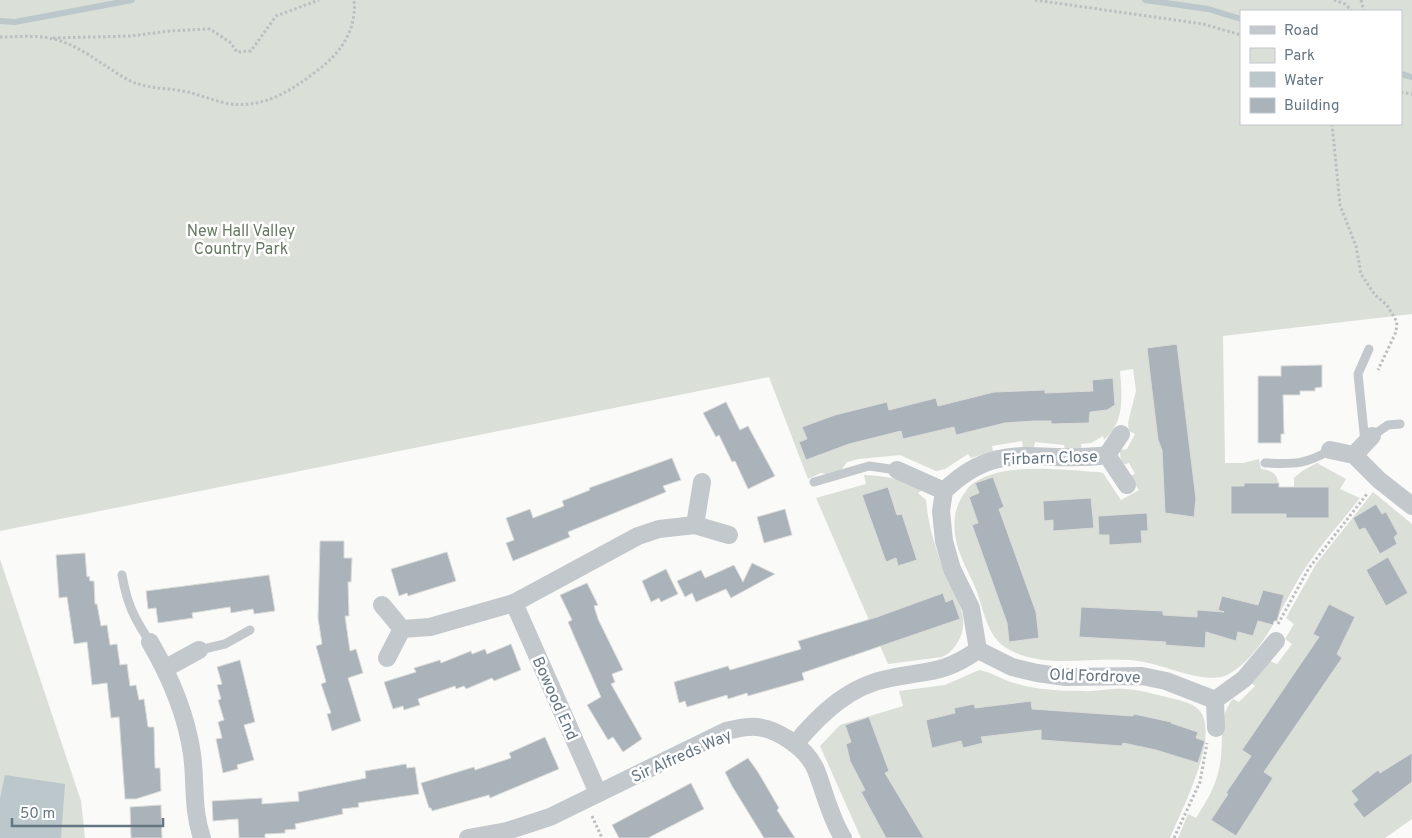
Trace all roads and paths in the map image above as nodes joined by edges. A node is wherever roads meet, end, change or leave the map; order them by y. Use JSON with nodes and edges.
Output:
{"nodes":[{"id":1,"x":319,"y":0,"type":"edge"},
{"id":2,"x":354,"y":0,"type":"edge"},
{"id":3,"x":1035,"y":0,"type":"edge"},
{"id":4,"x":1334,"y":0,"type":"edge"},
{"id":5,"x":1351,"y":10,"type":"edge"},
{"id":6,"x":1240,"y":35,"type":"edge"},
{"id":7,"x":0,"y":37,"type":"edge"},
{"id":8,"x":49,"y":38,"type":"junction"},
{"id":9,"x":1332,"y":125,"type":"edge"},
{"id":10,"x":1369,"y":349,"type":"dead end"},
{"id":11,"x":1376,"y":373,"type":"dead end"},
{"id":12,"x":1400,"y":424,"type":"dead end"},
{"id":13,"x":1121,"y":434,"type":"dead end"},
{"id":14,"x":1364,"y":445,"type":"junction"},
{"id":15,"x":1330,"y":450,"type":"joint"},
{"id":16,"x":1107,"y":455,"type":"junction"},
{"id":17,"x":1265,"y":463,"type":"dead end"},
{"id":18,"x":897,"y":470,"type":"joint"},
{"id":19,"x":1378,"y":480,"type":"junction"},
{"id":20,"x":702,"y":482,"type":"dead end"},
{"id":21,"x":814,"y":482,"type":"dead end"},
{"id":22,"x":1127,"y":485,"type":"dead end"},
{"id":23,"x":944,"y":491,"type":"junction"},
{"id":24,"x":1412,"y":506,"type":"edge"},
{"id":25,"x":695,"y":525,"type":"junction"},
{"id":26,"x":729,"y":535,"type":"dead end"},
{"id":27,"x":122,"y":575,"type":"dead end"},
{"id":28,"x":514,"y":603,"type":"junction"},
{"id":29,"x":382,"y":605,"type":"dead end"},
{"id":30,"x":402,"y":629,"type":"junction"},
{"id":31,"x":250,"y":630,"type":"dead end"},
{"id":32,"x":1276,"y":641,"type":"joint"},
{"id":33,"x":150,"y":642,"type":"joint"},
{"id":34,"x":199,"y":650,"type":"joint"},
{"id":35,"x":978,"y":650,"type":"junction"},
{"id":36,"x":387,"y":658,"type":"dead end"},
{"id":37,"x":166,"y":668,"type":"junction"},
{"id":38,"x":1215,"y":700,"type":"junction"},
{"id":39,"x":1216,"y":728,"type":"joint"},
{"id":40,"x":795,"y":744,"type":"junction"},
{"id":41,"x":598,"y":793,"type":"junction"},
{"id":42,"x":202,"y":838,"type":"edge"},
{"id":43,"x":468,"y":838,"type":"edge"},
{"id":44,"x":843,"y":838,"type":"edge"},
{"id":45,"x":1174,"y":838,"type":"edge"}],
"edges":[{"from":1,"to":8,"type":"path"},
{"from":2,"to":8,"type":"path"},
{"from":3,"to":6,"type":"path"},
{"from":4,"to":5,"type":"path"},
{"from":7,"to":8,"type":"path"},
{"from":9,"to":11,"type":"path"},
{"from":10,"to":14,"type":"lane"},
{"from":12,"to":14,"type":"lane"},
{"from":13,"to":16,"type":"street","name":"Firbarn Close"},
{"from":14,"to":15,"type":"street"},
{"from":14,"to":19,"type":"street"},
{"from":15,"to":17,"type":"lane"},
{"from":16,"to":22,"type":"street","name":"Firbarn Close"},
{"from":16,"to":23,"type":"street","name":"Firbarn Close"},
{"from":18,"to":21,"type":"lane"},
{"from":18,"to":23,"type":"street"},
{"from":19,"to":24,"type":"street"},
{"from":19,"to":32,"type":"path"},
{"from":20,"to":25,"type":"street"},
{"from":23,"to":35,"type":"street"},
{"from":25,"to":26,"type":"street"},
{"from":25,"to":28,"type":"street"},
{"from":27,"to":33,"type":"lane"},
{"from":28,"to":30,"type":"street"},
{"from":28,"to":41,"type":"street","name":"Bowood End"},
{"from":29,"to":30,"type":"street"},
{"from":30,"to":36,"type":"street"},
{"from":31,"to":34,"type":"lane"},
{"from":32,"to":38,"type":"street"},
{"from":33,"to":37,"type":"street"},
{"from":34,"to":37,"type":"street"},
{"from":35,"to":38,"type":"street","name":"Old Fordrove"},
{"from":35,"to":40,"type":"street"},
{"from":37,"to":42,"type":"street"},
{"from":38,"to":39,"type":"street"},
{"from":39,"to":45,"type":"path"},
{"from":40,"to":41,"type":"street","name":"Sir Alfreds Way"},
{"from":40,"to":44,"type":"street","name":"Sir Alfreds Way"},
{"from":41,"to":43,"type":"street","name":"Sir Alfreds Way"}]}
